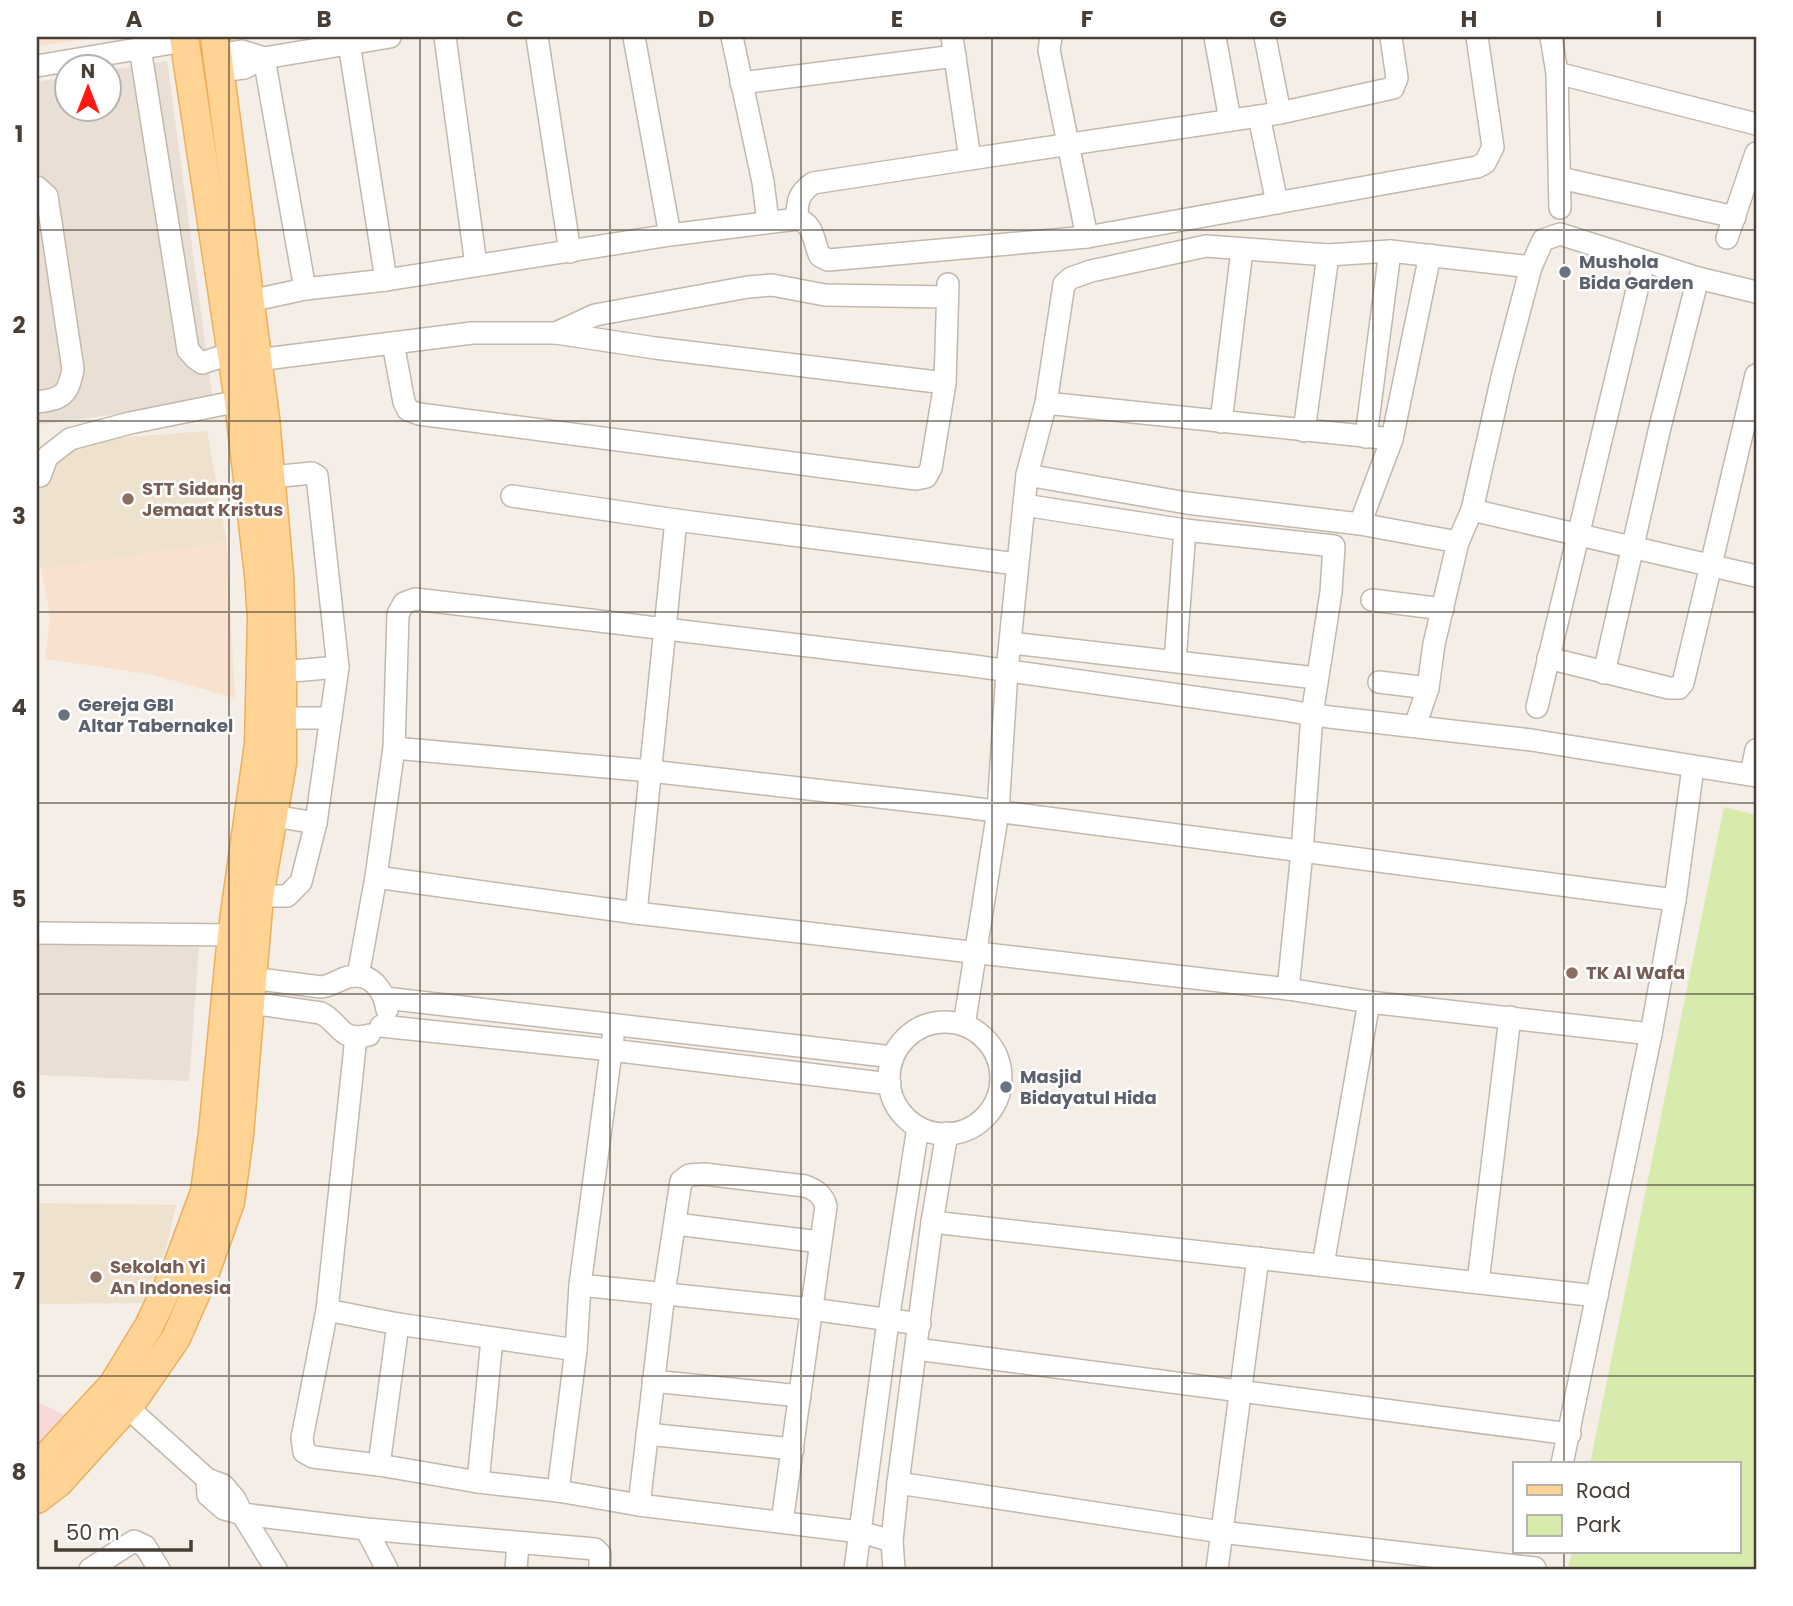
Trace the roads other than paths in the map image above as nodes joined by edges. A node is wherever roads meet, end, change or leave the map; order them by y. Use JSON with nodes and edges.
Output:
{"nodes":[{"id":1,"x":390,"y":37,"type":"edge"},
{"id":2,"x":445,"y":37,"type":"edge"},
{"id":3,"x":537,"y":37,"type":"edge"},
{"id":4,"x":634,"y":37,"type":"edge"},
{"id":5,"x":732,"y":37,"type":"edge"},
{"id":6,"x":1051,"y":37,"type":"edge"},
{"id":7,"x":1215,"y":37,"type":"edge"},
{"id":8,"x":1265,"y":37,"type":"edge"},
{"id":9,"x":1391,"y":37,"type":"edge"},
{"id":10,"x":1477,"y":37,"type":"edge"},
{"id":11,"x":1551,"y":37,"type":"edge"},
{"id":12,"x":184,"y":39,"type":"edge"},
{"id":13,"x":349,"y":43,"type":"junction"},
{"id":14,"x":128,"y":45,"type":"edge"},
{"id":15,"x":954,"y":46,"type":"edge"},
{"id":16,"x":217,"y":54,"type":"edge"},
{"id":17,"x":264,"y":58,"type":"junction"},
{"id":18,"x":37,"y":65,"type":"edge"},
{"id":19,"x":1557,"y":73,"type":"junction"},
{"id":20,"x":741,"y":83,"type":"junction"},
{"id":21,"x":1280,"y":113,"type":"junction"},
{"id":22,"x":1259,"y":116,"type":"junction"},
{"id":23,"x":1230,"y":120,"type":"junction"},
{"id":24,"x":1756,"y":124,"type":"edge"},
{"id":25,"x":1069,"y":144,"type":"junction"},
{"id":26,"x":1756,"y":153,"type":"edge"},
{"id":27,"x":970,"y":159,"type":"junction"},
{"id":28,"x":1560,"y":178,"type":"junction"},
{"id":29,"x":37,"y":187,"type":"edge"},
{"id":30,"x":1277,"y":203,"type":"junction"},
{"id":31,"x":1560,"y":208,"type":"dead end"},
{"id":32,"x":1735,"y":217,"type":"junction"},
{"id":33,"x":797,"y":219,"type":"junction"},
{"id":34,"x":768,"y":222,"type":"junction"},
{"id":35,"x":670,"y":235,"type":"junction"},
{"id":36,"x":1087,"y":237,"type":"junction"},
{"id":37,"x":1727,"y":238,"type":"dead end"},
{"id":38,"x":1242,"y":250,"type":"junction"},
{"id":39,"x":1390,"y":251,"type":"junction"},
{"id":40,"x":570,"y":252,"type":"junction"},
{"id":41,"x":1328,"y":255,"type":"junction"},
{"id":42,"x":1430,"y":255,"type":"junction"},
{"id":43,"x":1644,"y":261,"type":"junction"},
{"id":44,"x":476,"y":265,"type":"junction"},
{"id":45,"x":1531,"y":267,"type":"junction"},
{"id":46,"x":1698,"y":278,"type":"junction"},
{"id":47,"x":386,"y":280,"type":"junction"},
{"id":48,"x":305,"y":289,"type":"junction"},
{"id":49,"x":1756,"y":292,"type":"edge"},
{"id":50,"x":250,"y":301,"type":"junction"},
{"id":51,"x":556,"y":333,"type":"junction"},
{"id":52,"x":393,"y":343,"type":"junction"},
{"id":53,"x":245,"y":357,"type":"junction"},
{"id":54,"x":1756,"y":375,"type":"edge"},
{"id":55,"x":944,"y":383,"type":"junction"},
{"id":56,"x":239,"y":401,"type":"junction"},
{"id":57,"x":37,"y":402,"type":"edge"},
{"id":58,"x":1046,"y":403,"type":"junction"},
{"id":59,"x":1221,"y":422,"type":"junction"},
{"id":60,"x":1304,"y":430,"type":"junction"},
{"id":61,"x":1366,"y":437,"type":"junction"},
{"id":62,"x":1392,"y":439,"type":"junction"},
{"id":63,"x":1027,"y":475,"type":"junction"},
{"id":64,"x":40,"y":476,"type":"dead end"},
{"id":65,"x":271,"y":477,"type":"junction"},
{"id":66,"x":512,"y":496,"type":"dead end"},
{"id":67,"x":1024,"y":505,"type":"junction"},
{"id":68,"x":1472,"y":510,"type":"junction"},
{"id":69,"x":676,"y":520,"type":"junction"},
{"id":70,"x":1360,"y":524,"type":"junction"},
{"id":71,"x":1185,"y":530,"type":"junction"},
{"id":72,"x":1578,"y":536,"type":"junction"},
{"id":73,"x":1458,"y":542,"type":"junction"},
{"id":74,"x":1632,"y":549,"type":"junction"},
{"id":75,"x":1017,"y":564,"type":"junction"},
{"id":76,"x":1710,"y":567,"type":"junction"},
{"id":77,"x":1756,"y":576,"type":"edge"},
{"id":78,"x":1372,"y":600,"type":"dead end"},
{"id":79,"x":1443,"y":608,"type":"junction"},
{"id":80,"x":664,"y":629,"type":"junction"},
{"id":81,"x":1012,"y":643,"type":"junction"},
{"id":82,"x":1548,"y":658,"type":"junction"},
{"id":83,"x":1174,"y":661,"type":"junction"},
{"id":84,"x":338,"y":667,"type":"junction"},
{"id":85,"x":1007,"y":671,"type":"junction"},
{"id":86,"x":282,"y":672,"type":"junction"},
{"id":87,"x":1604,"y":673,"type":"junction"},
{"id":88,"x":1316,"y":678,"type":"junction"},
{"id":89,"x":1379,"y":682,"type":"dead end"},
{"id":90,"x":1428,"y":688,"type":"junction"},
{"id":91,"x":1537,"y":707,"type":"dead end"},
{"id":92,"x":1312,"y":715,"type":"junction"},
{"id":93,"x":283,"y":718,"type":"junction"},
{"id":94,"x":331,"y":718,"type":"junction"},
{"id":95,"x":1415,"y":726,"type":"junction"},
{"id":96,"x":394,"y":748,"type":"junction"},
{"id":97,"x":1756,"y":750,"type":"edge"},
{"id":98,"x":1693,"y":766,"type":"junction"},
{"id":99,"x":650,"y":771,"type":"junction"},
{"id":100,"x":1754,"y":775,"type":"edge"},
{"id":101,"x":998,"y":811,"type":"junction"},
{"id":102,"x":274,"y":816,"type":"junction"},
{"id":103,"x":316,"y":823,"type":"junction"},
{"id":104,"x":1302,"y":852,"type":"junction"},
{"id":105,"x":376,"y":877,"type":"junction"},
{"id":106,"x":259,"y":896,"type":"junction"},
{"id":107,"x":1675,"y":900,"type":"junction"},
{"id":108,"x":636,"y":913,"type":"junction"},
{"id":109,"x":37,"y":933,"type":"edge"},
{"id":110,"x":232,"y":935,"type":"junction"},
{"id":111,"x":976,"y":952,"type":"junction"},
{"id":112,"x":358,"y":976,"type":"junction"},
{"id":113,"x":1288,"y":989,"type":"junction"},
{"id":114,"x":251,"y":991,"type":"junction"},
{"id":115,"x":385,"y":998,"type":"junction"},
{"id":116,"x":1369,"y":1002,"type":"junction"},
{"id":117,"x":1510,"y":1017,"type":"junction"},
{"id":118,"x":614,"y":1025,"type":"junction"},
{"id":119,"x":964,"y":1025,"type":"junction"},
{"id":120,"x":381,"y":1026,"type":"junction"},
{"id":121,"x":1651,"y":1034,"type":"junction"},
{"id":122,"x":356,"y":1037,"type":"junction"},
{"id":123,"x":611,"y":1050,"type":"junction"},
{"id":124,"x":893,"y":1057,"type":"junction"},
{"id":125,"x":890,"y":1084,"type":"junction"},
{"id":126,"x":918,"y":1127,"type":"junction"},
{"id":127,"x":947,"y":1133,"type":"junction"},
{"id":128,"x":226,"y":1134,"type":"junction"},
{"id":129,"x":932,"y":1222,"type":"junction"},
{"id":130,"x":676,"y":1224,"type":"junction"},
{"id":131,"x":820,"y":1242,"type":"junction"},
{"id":132,"x":1258,"y":1258,"type":"junction"},
{"id":133,"x":1323,"y":1265,"type":"junction"},
{"id":134,"x":1478,"y":1282,"type":"junction"},
{"id":135,"x":580,"y":1285,"type":"junction"},
{"id":136,"x":664,"y":1293,"type":"junction"},
{"id":137,"x":1597,"y":1296,"type":"junction"},
{"id":138,"x":811,"y":1309,"type":"junction"},
{"id":139,"x":327,"y":1310,"type":"junction"},
{"id":140,"x":888,"y":1321,"type":"junction"},
{"id":141,"x":398,"y":1324,"type":"junction"},
{"id":142,"x":920,"y":1324,"type":"junction"},
{"id":143,"x":492,"y":1339,"type":"junction"},
{"id":144,"x":916,"y":1349,"type":"junction"},
{"id":145,"x":576,"y":1350,"type":"junction"},
{"id":146,"x":653,"y":1381,"type":"junction"},
{"id":147,"x":1241,"y":1391,"type":"junction"},
{"id":148,"x":800,"y":1396,"type":"junction"},
{"id":149,"x":127,"y":1407,"type":"junction"},
{"id":150,"x":647,"y":1434,"type":"junction"},
{"id":151,"x":1570,"y":1434,"type":"junction"},
{"id":152,"x":793,"y":1449,"type":"junction"},
{"id":153,"x":1563,"y":1462,"type":"edge"},
{"id":154,"x":379,"y":1465,"type":"junction"},
{"id":155,"x":37,"y":1467,"type":"edge"},
{"id":156,"x":478,"y":1482,"type":"junction"},
{"id":157,"x":898,"y":1483,"type":"junction"},
{"id":158,"x":558,"y":1491,"type":"junction"},
{"id":159,"x":37,"y":1499,"type":"edge"},
{"id":160,"x":639,"y":1505,"type":"junction"},
{"id":161,"x":242,"y":1514,"type":"junction"},
{"id":162,"x":782,"y":1522,"type":"junction"},
{"id":163,"x":366,"y":1530,"type":"junction"},
{"id":164,"x":860,"y":1532,"type":"junction"},
{"id":165,"x":1221,"y":1532,"type":"junction"},
{"id":166,"x":892,"y":1541,"type":"junction"},
{"id":167,"x":518,"y":1544,"type":"junction"},
{"id":168,"x":1536,"y":1563,"type":"edge"},
{"id":169,"x":1503,"y":1566,"type":"edge"},
{"id":170,"x":90,"y":1569,"type":"edge"},
{"id":171,"x":159,"y":1569,"type":"edge"},
{"id":172,"x":276,"y":1569,"type":"edge"},
{"id":173,"x":387,"y":1569,"type":"edge"},
{"id":174,"x":516,"y":1569,"type":"edge"},
{"id":175,"x":600,"y":1569,"type":"edge"},
{"id":176,"x":855,"y":1569,"type":"edge"},
{"id":177,"x":894,"y":1569,"type":"edge"},
{"id":178,"x":1217,"y":1569,"type":"edge"}],
"edges":[{"from":1,"to":13,"type":"street"},
{"from":2,"to":44,"type":"street"},
{"from":3,"to":40,"type":"street"},
{"from":4,"to":35,"type":"street"},
{"from":5,"to":20,"type":"street"},
{"from":6,"to":25,"type":"street"},
{"from":7,"to":23,"type":"street"},
{"from":8,"to":21,"type":"street"},
{"from":9,"to":21,"type":"street"},
{"from":10,"to":30,"type":"street"},
{"from":11,"to":19,"type":"street"},
{"from":12,"to":14,"type":"street"},
{"from":12,"to":53,"type":"main road"},
{"from":13,"to":17,"type":"street"},
{"from":13,"to":47,"type":"street"},
{"from":14,"to":18,"type":"street"},
{"from":14,"to":53,"type":"street"},
{"from":15,"to":20,"type":"street"},
{"from":15,"to":27,"type":"street"},
{"from":16,"to":17,"type":"street"},
{"from":16,"to":50,"type":"main road"},
{"from":17,"to":48,"type":"street"},
{"from":19,"to":24,"type":"street"},
{"from":19,"to":28,"type":"street"},
{"from":20,"to":34,"type":"street"},
{"from":21,"to":22,"type":"street"},
{"from":22,"to":23,"type":"street"},
{"from":22,"to":30,"type":"street"},
{"from":23,"to":25,"type":"street"},
{"from":25,"to":27,"type":"street"},
{"from":25,"to":36,"type":"street"},
{"from":26,"to":32,"type":"street"},
{"from":27,"to":33,"type":"street"},
{"from":28,"to":31,"type":"street"},
{"from":28,"to":32,"type":"street"},
{"from":29,"to":57,"type":"street"},
{"from":30,"to":36,"type":"street"},
{"from":32,"to":37,"type":"street"},
{"from":33,"to":34,"type":"street"},
{"from":33,"to":36,"type":"street"},
{"from":34,"to":35,"type":"street"},
{"from":35,"to":40,"type":"street"},
{"from":38,"to":41,"type":"street"},
{"from":38,"to":58,"type":"street"},
{"from":38,"to":59,"type":"street"},
{"from":39,"to":41,"type":"street"},
{"from":39,"to":42,"type":"street"},
{"from":39,"to":61,"type":"street"},
{"from":40,"to":44,"type":"street"},
{"from":41,"to":60,"type":"street"},
{"from":42,"to":45,"type":"street"},
{"from":42,"to":62,"type":"street"},
{"from":43,"to":45,"type":"street"},
{"from":43,"to":46,"type":"street"},
{"from":43,"to":72,"type":"street"},
{"from":44,"to":47,"type":"street"},
{"from":45,"to":68,"type":"street"},
{"from":46,"to":49,"type":"street"},
{"from":46,"to":74,"type":"street"},
{"from":47,"to":48,"type":"street"},
{"from":48,"to":50,"type":"street"},
{"from":50,"to":53,"type":"main road"},
{"from":51,"to":52,"type":"street"},
{"from":51,"to":55,"type":"street"},
{"from":51,"to":55,"type":"street"},
{"from":52,"to":53,"type":"street"},
{"from":52,"to":55,"type":"street"},
{"from":53,"to":56,"type":"main road"},
{"from":53,"to":65,"type":"main road"},
{"from":54,"to":76,"type":"street"},
{"from":56,"to":64,"type":"street"},
{"from":56,"to":110,"type":"main road"},
{"from":58,"to":59,"type":"street"},
{"from":58,"to":63,"type":"street"},
{"from":59,"to":60,"type":"street"},
{"from":60,"to":61,"type":"street"},
{"from":61,"to":62,"type":"street"},
{"from":62,"to":70,"type":"street"},
{"from":63,"to":67,"type":"street"},
{"from":63,"to":70,"type":"street"},
{"from":65,"to":84,"type":"street"},
{"from":65,"to":86,"type":"main road"},
{"from":66,"to":69,"type":"street"},
{"from":67,"to":71,"type":"street"},
{"from":67,"to":75,"type":"street"},
{"from":68,"to":72,"type":"street"},
{"from":68,"to":73,"type":"street"},
{"from":69,"to":75,"type":"street"},
{"from":69,"to":80,"type":"street"},
{"from":70,"to":73,"type":"street"},
{"from":71,"to":83,"type":"street"},
{"from":71,"to":88,"type":"street"},
{"from":72,"to":74,"type":"street"},
{"from":72,"to":82,"type":"street"},
{"from":73,"to":79,"type":"street"},
{"from":74,"to":76,"type":"street"},
{"from":74,"to":87,"type":"street"},
{"from":75,"to":81,"type":"street"},
{"from":76,"to":77,"type":"street"},
{"from":76,"to":87,"type":"street"},
{"from":78,"to":79,"type":"street"},
{"from":79,"to":90,"type":"street"},
{"from":80,"to":85,"type":"street"},
{"from":80,"to":96,"type":"street"},
{"from":80,"to":99,"type":"street"},
{"from":81,"to":83,"type":"street"},
{"from":81,"to":85,"type":"street"},
{"from":82,"to":87,"type":"street"},
{"from":82,"to":91,"type":"street"},
{"from":83,"to":88,"type":"street"},
{"from":84,"to":86,"type":"street"},
{"from":84,"to":94,"type":"street"},
{"from":85,"to":92,"type":"street"},
{"from":85,"to":101,"type":"street"},
{"from":86,"to":93,"type":"main road"},
{"from":88,"to":92,"type":"street"},
{"from":89,"to":90,"type":"street"},
{"from":90,"to":95,"type":"street"},
{"from":92,"to":95,"type":"street"},
{"from":92,"to":104,"type":"street"},
{"from":93,"to":94,"type":"street"},
{"from":93,"to":102,"type":"main road"},
{"from":94,"to":103,"type":"street"},
{"from":95,"to":98,"type":"street"},
{"from":96,"to":99,"type":"street"},
{"from":96,"to":105,"type":"street"},
{"from":97,"to":100,"type":"street"},
{"from":98,"to":100,"type":"street"},
{"from":98,"to":107,"type":"street"},
{"from":99,"to":101,"type":"street"},
{"from":99,"to":108,"type":"street"},
{"from":101,"to":104,"type":"street"},
{"from":101,"to":111,"type":"street"},
{"from":102,"to":103,"type":"street"},
{"from":102,"to":106,"type":"main road"},
{"from":103,"to":106,"type":"street"},
{"from":104,"to":107,"type":"street"},
{"from":104,"to":113,"type":"street"},
{"from":105,"to":108,"type":"street"},
{"from":105,"to":112,"type":"street"},
{"from":106,"to":114,"type":"main road"},
{"from":107,"to":121,"type":"street"},
{"from":108,"to":111,"type":"street"},
{"from":109,"to":110,"type":"street"},
{"from":110,"to":128,"type":"main road"},
{"from":111,"to":113,"type":"street"},
{"from":111,"to":119,"type":"street"},
{"from":112,"to":114,"type":"street"},
{"from":112,"to":115,"type":"street"},
{"from":113,"to":116,"type":"street"},
{"from":114,"to":122,"type":"street"},
{"from":114,"to":128,"type":"main road"},
{"from":115,"to":118,"type":"street"},
{"from":115,"to":120,"type":"street"},
{"from":116,"to":117,"type":"street"},
{"from":116,"to":133,"type":"street"},
{"from":117,"to":121,"type":"street"},
{"from":117,"to":134,"type":"street"},
{"from":118,"to":123,"type":"street"},
{"from":118,"to":124,"type":"street"},
{"from":119,"to":124,"type":"street"},
{"from":119,"to":127,"type":"street"},
{"from":120,"to":122,"type":"street"},
{"from":120,"to":123,"type":"street"},
{"from":121,"to":137,"type":"street"},
{"from":122,"to":139,"type":"street"},
{"from":123,"to":125,"type":"street"},
{"from":123,"to":135,"type":"street"},
{"from":124,"to":125,"type":"street"},
{"from":125,"to":126,"type":"street"},
{"from":126,"to":127,"type":"street"},
{"from":126,"to":140,"type":"street"},
{"from":127,"to":129,"type":"street"},
{"from":128,"to":149,"type":"main road"},
{"from":128,"to":155,"type":"main road"},
{"from":129,"to":132,"type":"street"},
{"from":129,"to":142,"type":"street"},
{"from":130,"to":131,"type":"street"},
{"from":130,"to":131,"type":"street"},
{"from":130,"to":136,"type":"street"},
{"from":131,"to":138,"type":"street"},
{"from":132,"to":133,"type":"street"},
{"from":132,"to":147,"type":"street"},
{"from":133,"to":134,"type":"street"},
{"from":134,"to":137,"type":"street"},
{"from":135,"to":136,"type":"street"},
{"from":135,"to":145,"type":"street"},
{"from":136,"to":138,"type":"street"},
{"from":136,"to":146,"type":"street"},
{"from":137,"to":151,"type":"street"},
{"from":138,"to":140,"type":"street"},
{"from":138,"to":148,"type":"street"},
{"from":139,"to":141,"type":"street"},
{"from":139,"to":154,"type":"street"},
{"from":140,"to":142,"type":"street"},
{"from":140,"to":164,"type":"street"},
{"from":141,"to":143,"type":"street"},
{"from":141,"to":154,"type":"street"},
{"from":142,"to":144,"type":"street"},
{"from":143,"to":145,"type":"street"},
{"from":143,"to":156,"type":"street"},
{"from":144,"to":147,"type":"street"},
{"from":144,"to":157,"type":"street"},
{"from":145,"to":158,"type":"street"},
{"from":146,"to":148,"type":"street"},
{"from":146,"to":150,"type":"street"},
{"from":147,"to":151,"type":"street"},
{"from":147,"to":165,"type":"street"},
{"from":148,"to":152,"type":"street"},
{"from":149,"to":159,"type":"main road"},
{"from":149,"to":161,"type":"street"},
{"from":150,"to":152,"type":"street"},
{"from":150,"to":160,"type":"street"},
{"from":151,"to":153,"type":"street"},
{"from":152,"to":162,"type":"street"},
{"from":154,"to":156,"type":"street"},
{"from":156,"to":158,"type":"street"},
{"from":157,"to":165,"type":"street"},
{"from":157,"to":166,"type":"street"},
{"from":158,"to":160,"type":"street"},
{"from":160,"to":162,"type":"street"},
{"from":161,"to":163,"type":"street"},
{"from":161,"to":172,"type":"street"},
{"from":162,"to":164,"type":"street"},
{"from":163,"to":167,"type":"street"},
{"from":163,"to":173,"type":"street"},
{"from":164,"to":166,"type":"street"},
{"from":164,"to":176,"type":"street"},
{"from":165,"to":169,"type":"street"},
{"from":165,"to":178,"type":"street"},
{"from":166,"to":177,"type":"street"},
{"from":167,"to":174,"type":"street"},
{"from":167,"to":175,"type":"street"},
{"from":168,"to":169,"type":"street"},
{"from":170,"to":171,"type":"street"}]}
